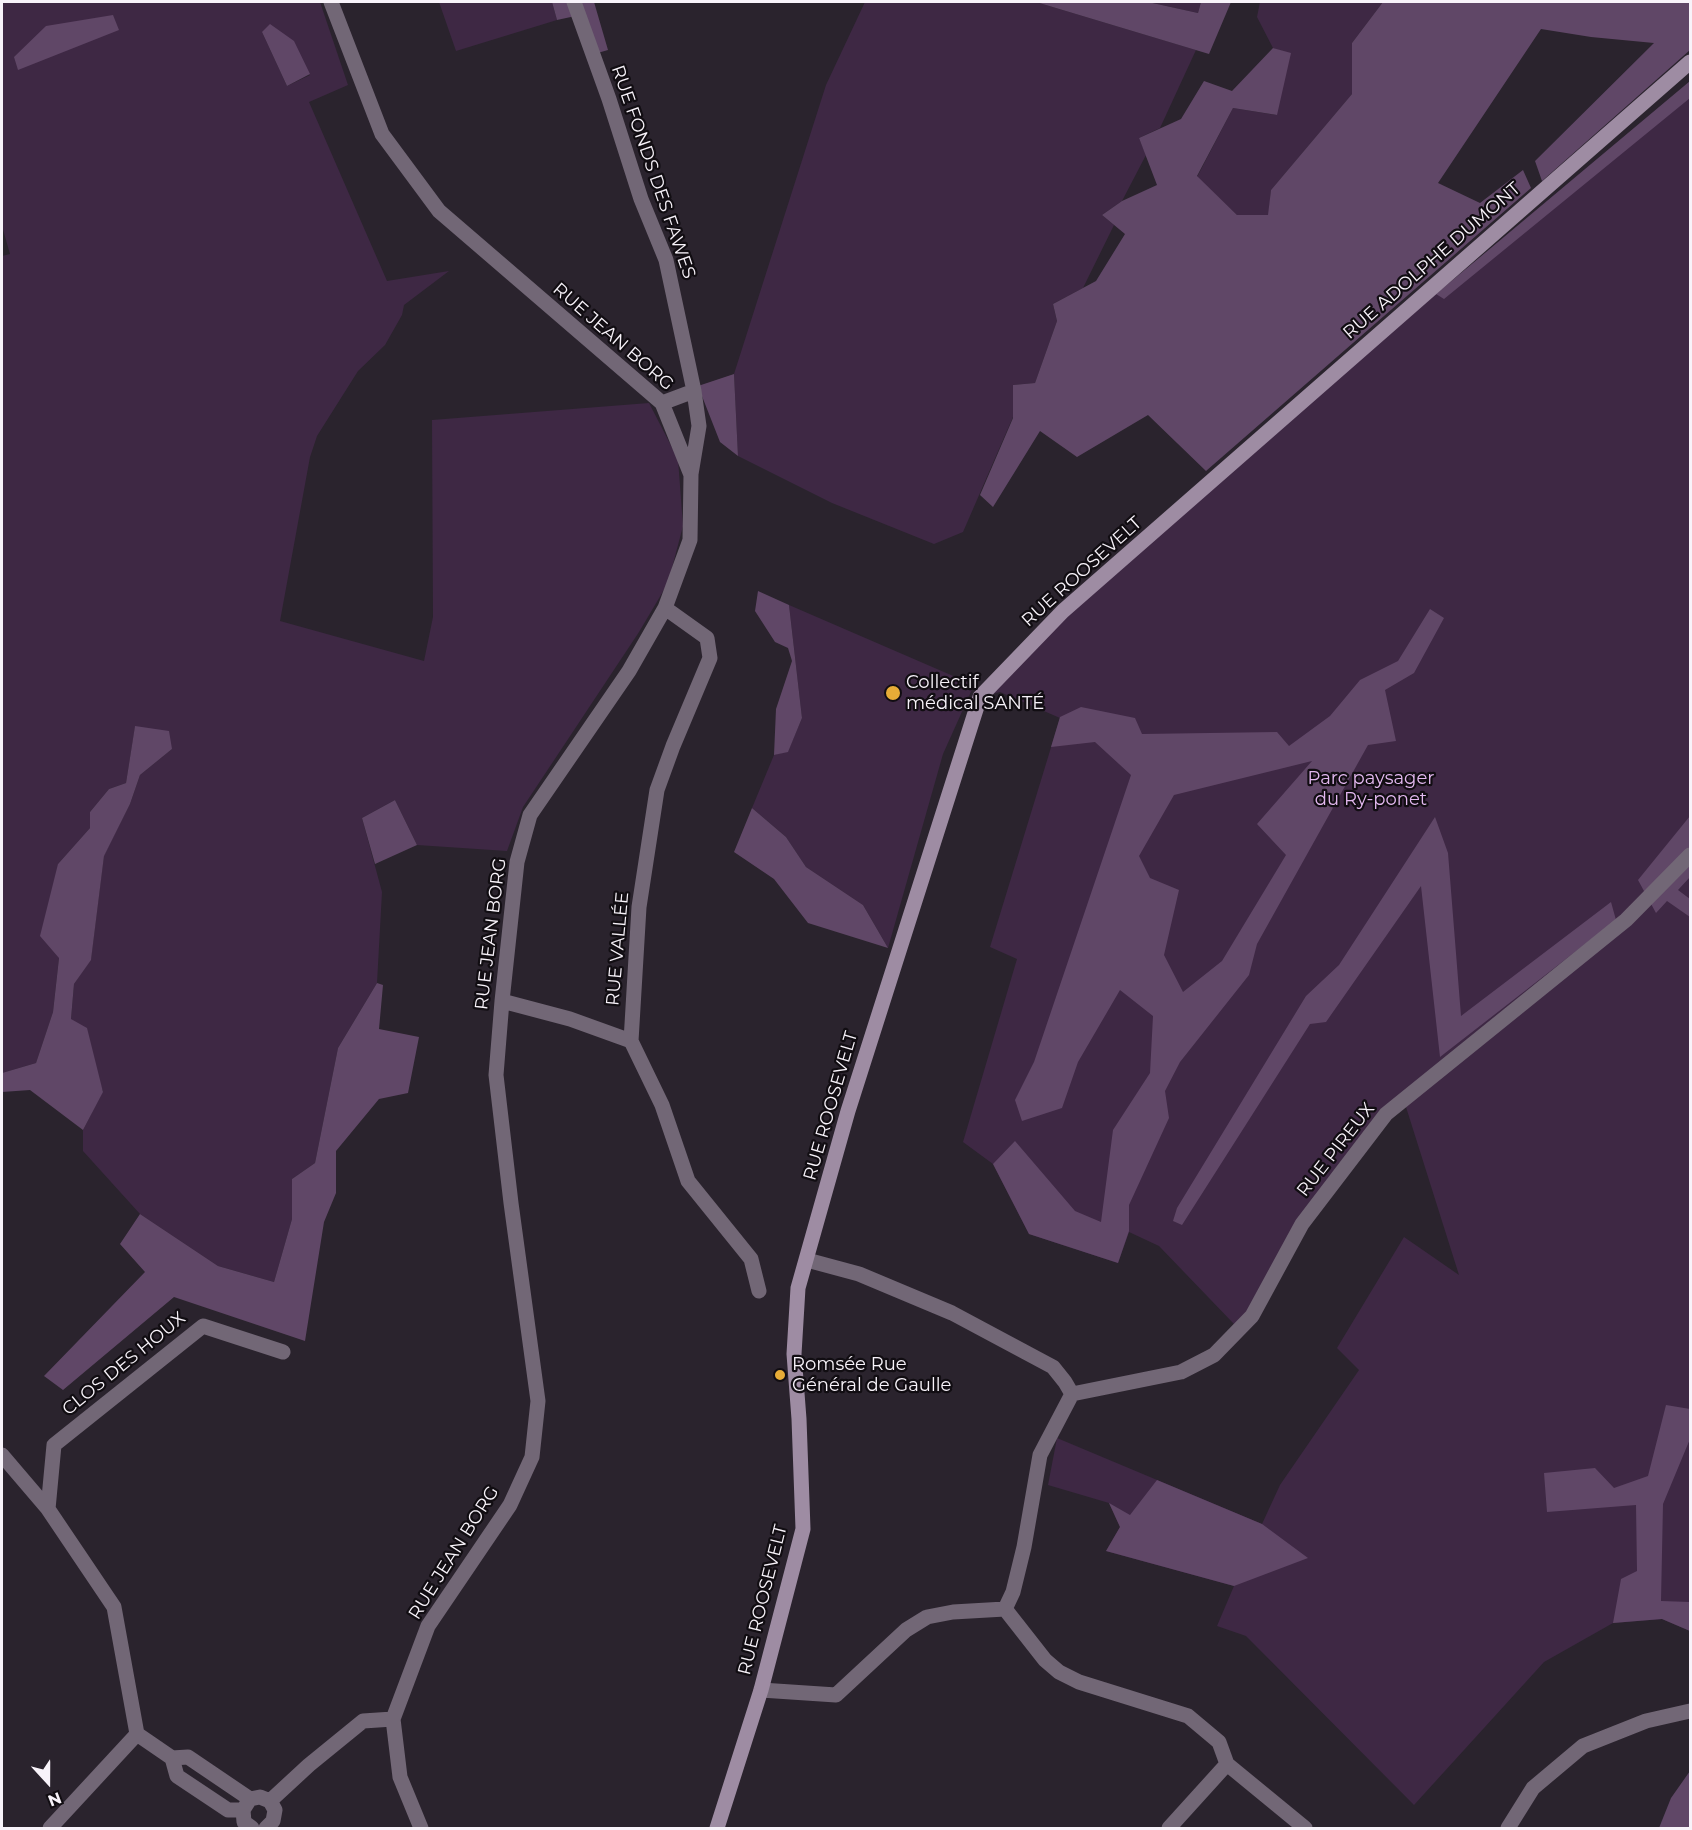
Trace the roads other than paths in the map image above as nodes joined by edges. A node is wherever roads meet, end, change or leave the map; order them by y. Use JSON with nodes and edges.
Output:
{"nodes":[{"id":1,"x":331,"y":2,"type":"edge"},
{"id":2,"x":574,"y":2,"type":"edge"},
{"id":3,"x":1690,"y":62,"type":"edge"},
{"id":4,"x":694,"y":392,"type":"junction"},
{"id":5,"x":662,"y":403,"type":"junction"},
{"id":6,"x":691,"y":475,"type":"junction"},
{"id":7,"x":1200,"y":490,"type":"joint"},
{"id":8,"x":665,"y":608,"type":"junction"},
{"id":9,"x":1690,"y":855,"type":"edge"},
{"id":10,"x":502,"y":1002,"type":"junction"},
{"id":11,"x":631,"y":1041,"type":"junction"},
{"id":12,"x":807,"y":1260,"type":"junction"},
{"id":13,"x":759,"y":1291,"type":"dead end"},
{"id":14,"x":283,"y":1352,"type":"dead end"},
{"id":15,"x":1072,"y":1394,"type":"junction"},
{"id":16,"x":2,"y":1455,"type":"edge"},
{"id":17,"x":48,"y":1509,"type":"junction"},
{"id":18,"x":1005,"y":1609,"type":"junction"},
{"id":19,"x":761,"y":1690,"type":"junction"},
{"id":20,"x":1690,"y":1712,"type":"edge"},
{"id":21,"x":393,"y":1719,"type":"junction"},
{"id":22,"x":137,"y":1734,"type":"junction"},
{"id":23,"x":172,"y":1758,"type":"junction"},
{"id":24,"x":1227,"y":1764,"type":"junction"},
{"id":25,"x":270,"y":1801,"type":"junction"},
{"id":26,"x":246,"y":1805,"type":"junction"},
{"id":27,"x":50,"y":1828,"type":"edge"},
{"id":28,"x":252,"y":1828,"type":"edge"},
{"id":29,"x":266,"y":1828,"type":"edge"},
{"id":30,"x":421,"y":1828,"type":"edge"},
{"id":31,"x":717,"y":1828,"type":"edge"},
{"id":32,"x":1169,"y":1828,"type":"edge"},
{"id":33,"x":1305,"y":1828,"type":"edge"},
{"id":34,"x":1508,"y":1828,"type":"edge"}],
"edges":[{"from":1,"to":5,"type":"street","name":"RUE JEAN BORG"},
{"from":2,"to":4,"type":"street","name":"RUE FONDS DES FAWES"},
{"from":3,"to":7,"type":"main road","name":"RUE ADOLPHE DUMONT"},
{"from":4,"to":5,"type":"street"},
{"from":4,"to":6,"type":"street","name":"RUE FONDS DES FAWES"},
{"from":5,"to":6,"type":"street","name":"RUE JEAN BORG"},
{"from":6,"to":8,"type":"street","name":"RUE JEAN BORG"},
{"from":7,"to":12,"type":"main road","name":"RUE ROOSEVELT"},
{"from":8,"to":10,"type":"street","name":"RUE JEAN BORG"},
{"from":8,"to":11,"type":"street","name":"RUE VALLÉE"},
{"from":9,"to":15,"type":"street","name":"RUE PIREUX"},
{"from":10,"to":11,"type":"street"},
{"from":10,"to":21,"type":"street","name":"RUE JEAN BORG"},
{"from":11,"to":13,"type":"street","name":"RUE VALLÉE"},
{"from":12,"to":15,"type":"street"},
{"from":12,"to":19,"type":"main road","name":"RUE ROOSEVELT"},
{"from":14,"to":17,"type":"street","name":"CLOS DES HOUX"},
{"from":15,"to":18,"type":"street"},
{"from":16,"to":17,"type":"street"},
{"from":17,"to":22,"type":"street"},
{"from":18,"to":19,"type":"street"},
{"from":18,"to":24,"type":"street"},
{"from":19,"to":31,"type":"main road","name":"RUE ROOSEVELT"},
{"from":20,"to":34,"type":"street"},
{"from":21,"to":25,"type":"street"},
{"from":21,"to":30,"type":"street","name":"RUE JEAN BORG"},
{"from":22,"to":23,"type":"street"},
{"from":22,"to":27,"type":"street"},
{"from":23,"to":26,"type":"street"},
{"from":23,"to":26,"type":"street"},
{"from":24,"to":32,"type":"street"},
{"from":24,"to":33,"type":"street"},
{"from":25,"to":26,"type":"street"},
{"from":25,"to":29,"type":"street"},
{"from":26,"to":28,"type":"street"}]}
